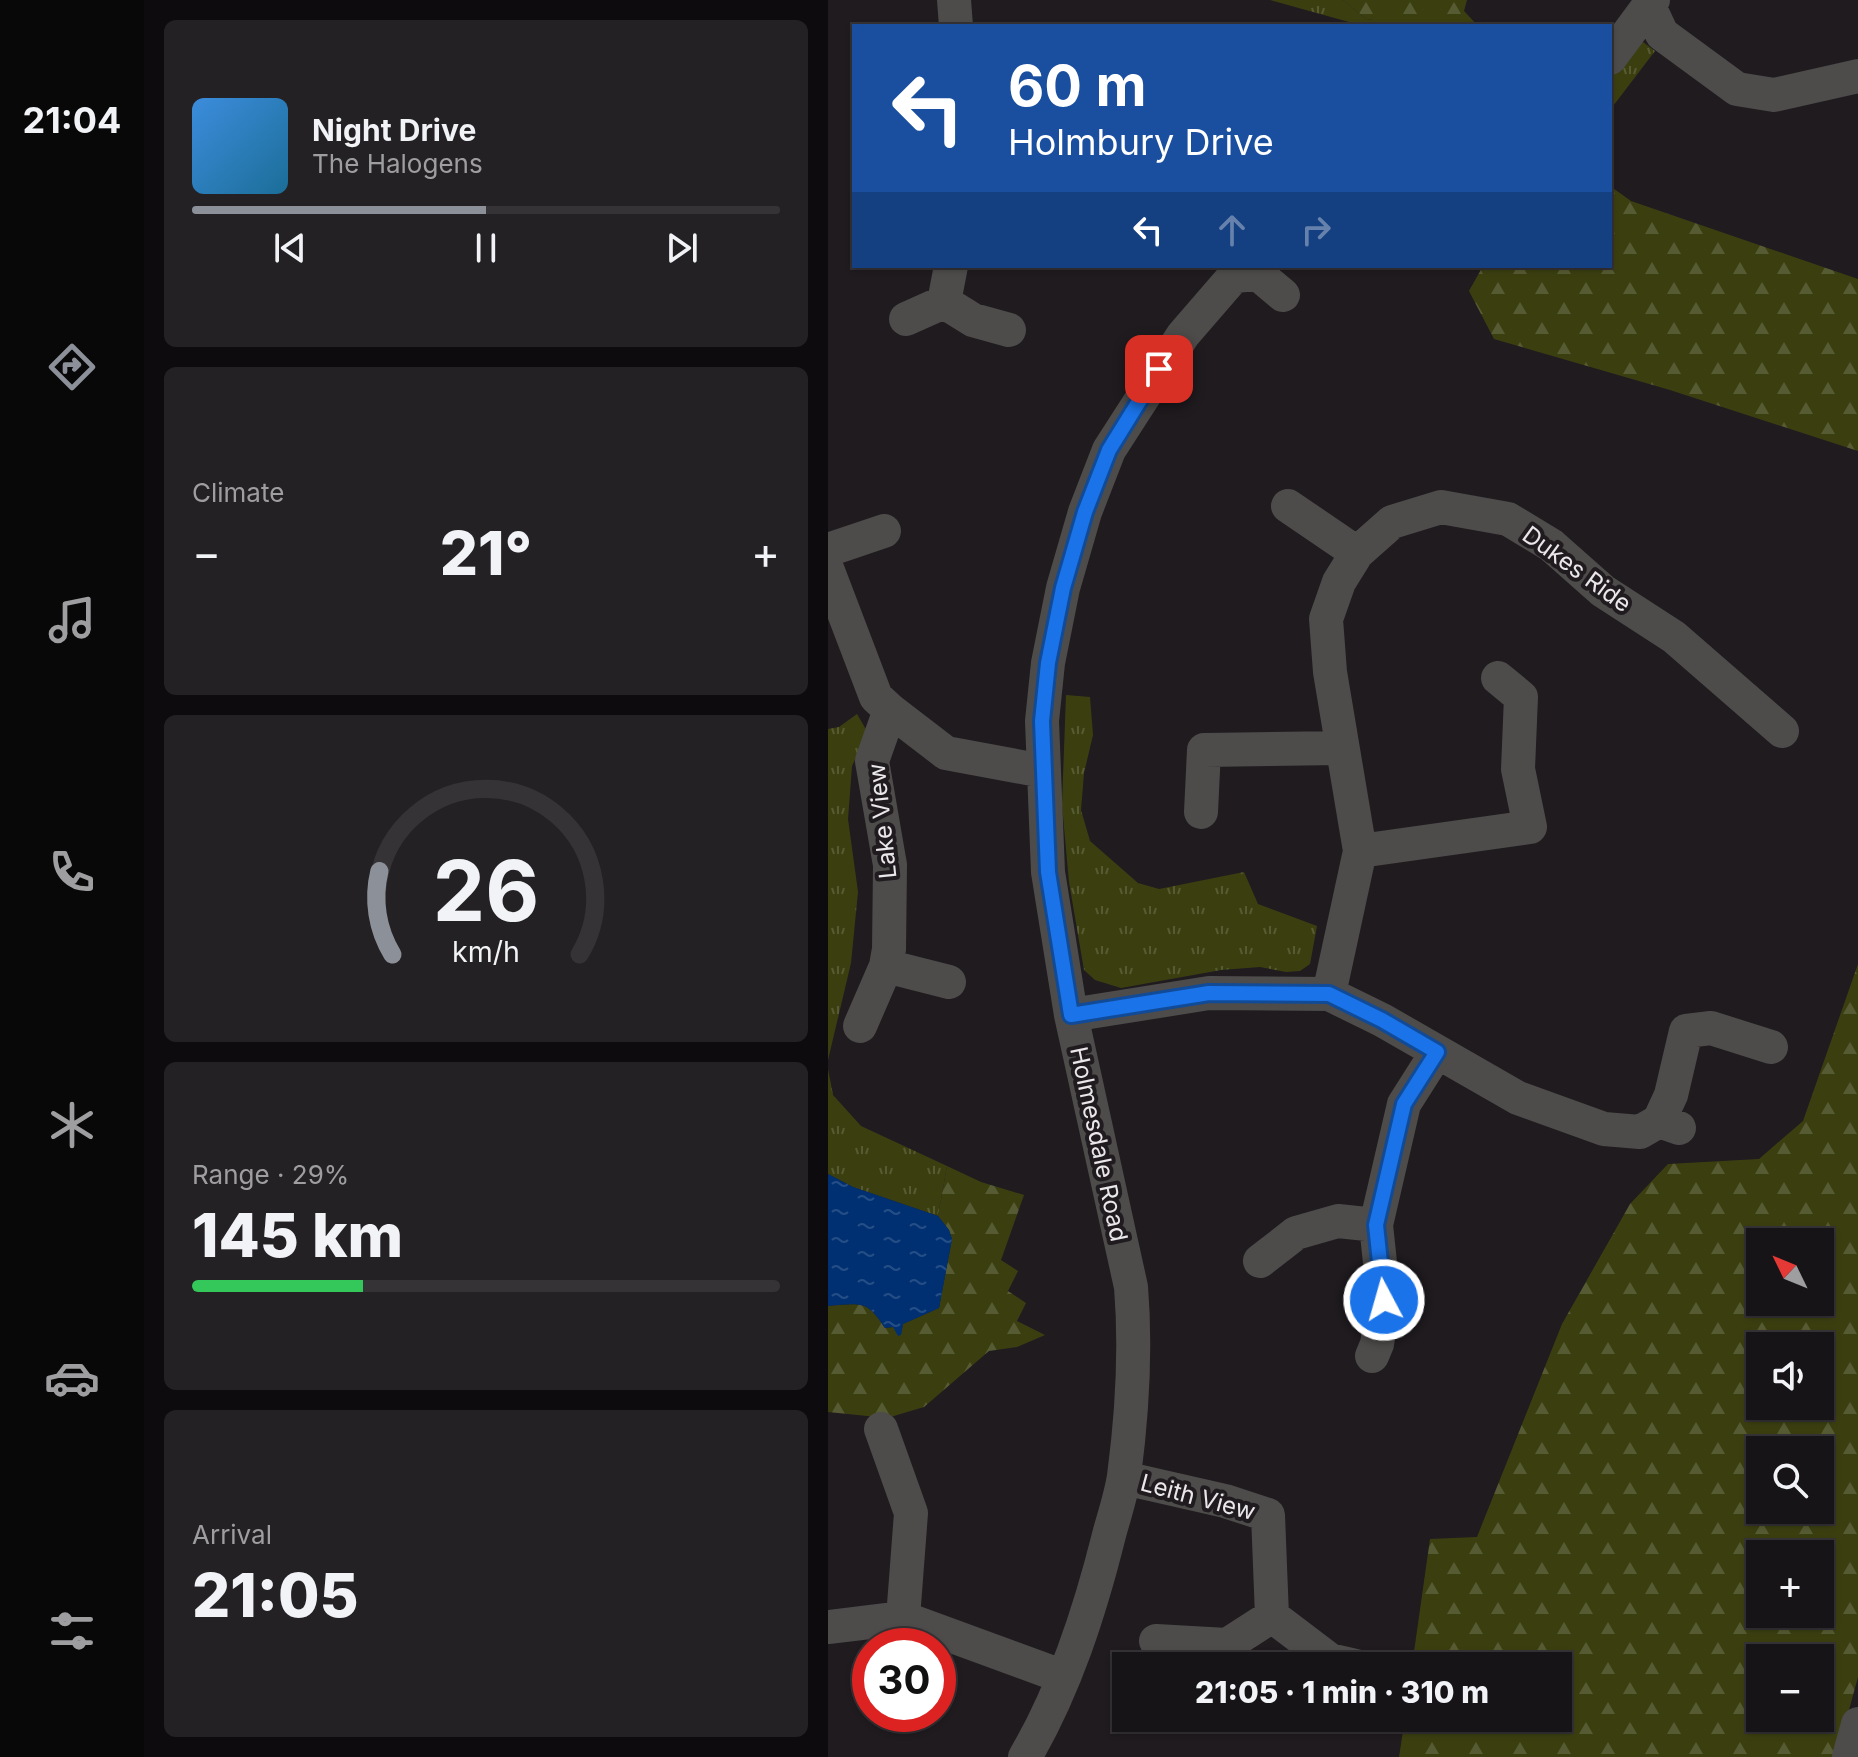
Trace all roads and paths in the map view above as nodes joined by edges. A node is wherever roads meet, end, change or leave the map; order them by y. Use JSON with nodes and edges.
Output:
{"nodes":[{"id":1,"x":954,"y":0,"type":"edge"},
{"id":2,"x":1651,"y":3,"type":"edge"},
{"id":3,"x":956,"y":24,"type":"edge"},
{"id":4,"x":1612,"y":55,"type":"edge"},
{"id":5,"x":1858,"y":76,"type":"edge"},
{"id":6,"x":951,"y":268,"type":"edge"},
{"id":7,"x":1234,"y":271,"type":"edge"},
{"id":8,"x":1283,"y":295,"type":"dead end"},
{"id":9,"x":944,"y":302,"type":"junction"},
{"id":10,"x":906,"y":319,"type":"dead end"},
{"id":11,"x":1009,"y":330,"type":"dead end"},
{"id":12,"x":1288,"y":506,"type":"dead end"},
{"id":13,"x":884,"y":531,"type":"dead end"},
{"id":14,"x":828,"y":550,"type":"edge"},
{"id":15,"x":1357,"y":553,"type":"junction"},
{"id":16,"x":828,"y":571,"type":"edge"},
{"id":17,"x":1498,"y":678,"type":"dead end"},
{"id":18,"x":890,"y":710,"type":"junction"},
{"id":19,"x":1782,"y":731,"type":"dead end"},
{"id":20,"x":1341,"y":748,"type":"junction"},
{"id":21,"x":1043,"y":771,"type":"junction"},
{"id":22,"x":1201,"y":812,"type":"dead end"},
{"id":23,"x":1360,"y":851,"type":"junction"},
{"id":24,"x":886,"y":966,"type":"junction"},
{"id":25,"x":949,"y":982,"type":"dead end"},
{"id":26,"x":1329,"y":994,"type":"junction"},
{"id":27,"x":1071,"y":1015,"type":"junction"},
{"id":28,"x":860,"y":1026,"type":"dead end"},
{"id":29,"x":1771,"y":1047,"type":"dead end"},
{"id":30,"x":1437,"y":1052,"type":"junction"},
{"id":31,"x":1376,"y":1225,"type":"junction"},
{"id":32,"x":1260,"y":1261,"type":"dead end"},
{"id":33,"x":1372,"y":1356,"type":"dead end"},
{"id":34,"x":881,"y":1429,"type":"dead end"},
{"id":35,"x":1124,"y":1478,"type":"junction"},
{"id":36,"x":1272,"y":1616,"type":"junction"},
{"id":37,"x":903,"y":1618,"type":"junction"},
{"id":38,"x":828,"y":1627,"type":"edge"},
{"id":39,"x":1156,"y":1641,"type":"dead end"},
{"id":40,"x":1319,"y":1652,"type":"edge"},
{"id":41,"x":1064,"y":1677,"type":"junction"},
{"id":42,"x":1858,"y":1724,"type":"edge"},
{"id":43,"x":1025,"y":1757,"type":"edge"},
{"id":44,"x":1849,"y":1757,"type":"edge"}],
"edges":[{"from":1,"to":3,"type":"street"},
{"from":2,"to":4,"type":"street"},
{"from":2,"to":5,"type":"street"},
{"from":6,"to":9,"type":"street"},
{"from":7,"to":8,"type":"street"},
{"from":7,"to":21,"type":"street","name":"Holmesdale Road"},
{"from":9,"to":10,"type":"street"},
{"from":9,"to":11,"type":"street"},
{"from":12,"to":15,"type":"street"},
{"from":13,"to":14,"type":"street"},
{"from":15,"to":19,"type":"street","name":"Dukes Ride"},
{"from":15,"to":20,"type":"street","name":"Dukes Ride"},
{"from":16,"to":18,"type":"street"},
{"from":17,"to":23,"type":"street"},
{"from":18,"to":21,"type":"street"},
{"from":18,"to":24,"type":"street","name":"Lake View"},
{"from":20,"to":22,"type":"street"},
{"from":20,"to":23,"type":"street","name":"Dukes Ride"},
{"from":21,"to":27,"type":"street","name":"Holmesdale Road"},
{"from":23,"to":26,"type":"street","name":"Dukes Ride"},
{"from":24,"to":25,"type":"street"},
{"from":24,"to":28,"type":"street","name":"Lake View"},
{"from":26,"to":27,"type":"street"},
{"from":26,"to":30,"type":"street"},
{"from":27,"to":35,"type":"street","name":"Holmesdale Road"},
{"from":29,"to":30,"type":"street"},
{"from":30,"to":31,"type":"street"},
{"from":31,"to":32,"type":"street"},
{"from":31,"to":33,"type":"street"},
{"from":34,"to":37,"type":"street"},
{"from":35,"to":36,"type":"street","name":"Leith View"},
{"from":35,"to":41,"type":"street","name":"Holmesdale Road"},
{"from":36,"to":39,"type":"street"},
{"from":36,"to":40,"type":"street"},
{"from":37,"to":38,"type":"street"},
{"from":37,"to":41,"type":"street"},
{"from":41,"to":43,"type":"street","name":"Holmesdale Road"},
{"from":42,"to":44,"type":"street"}]}
